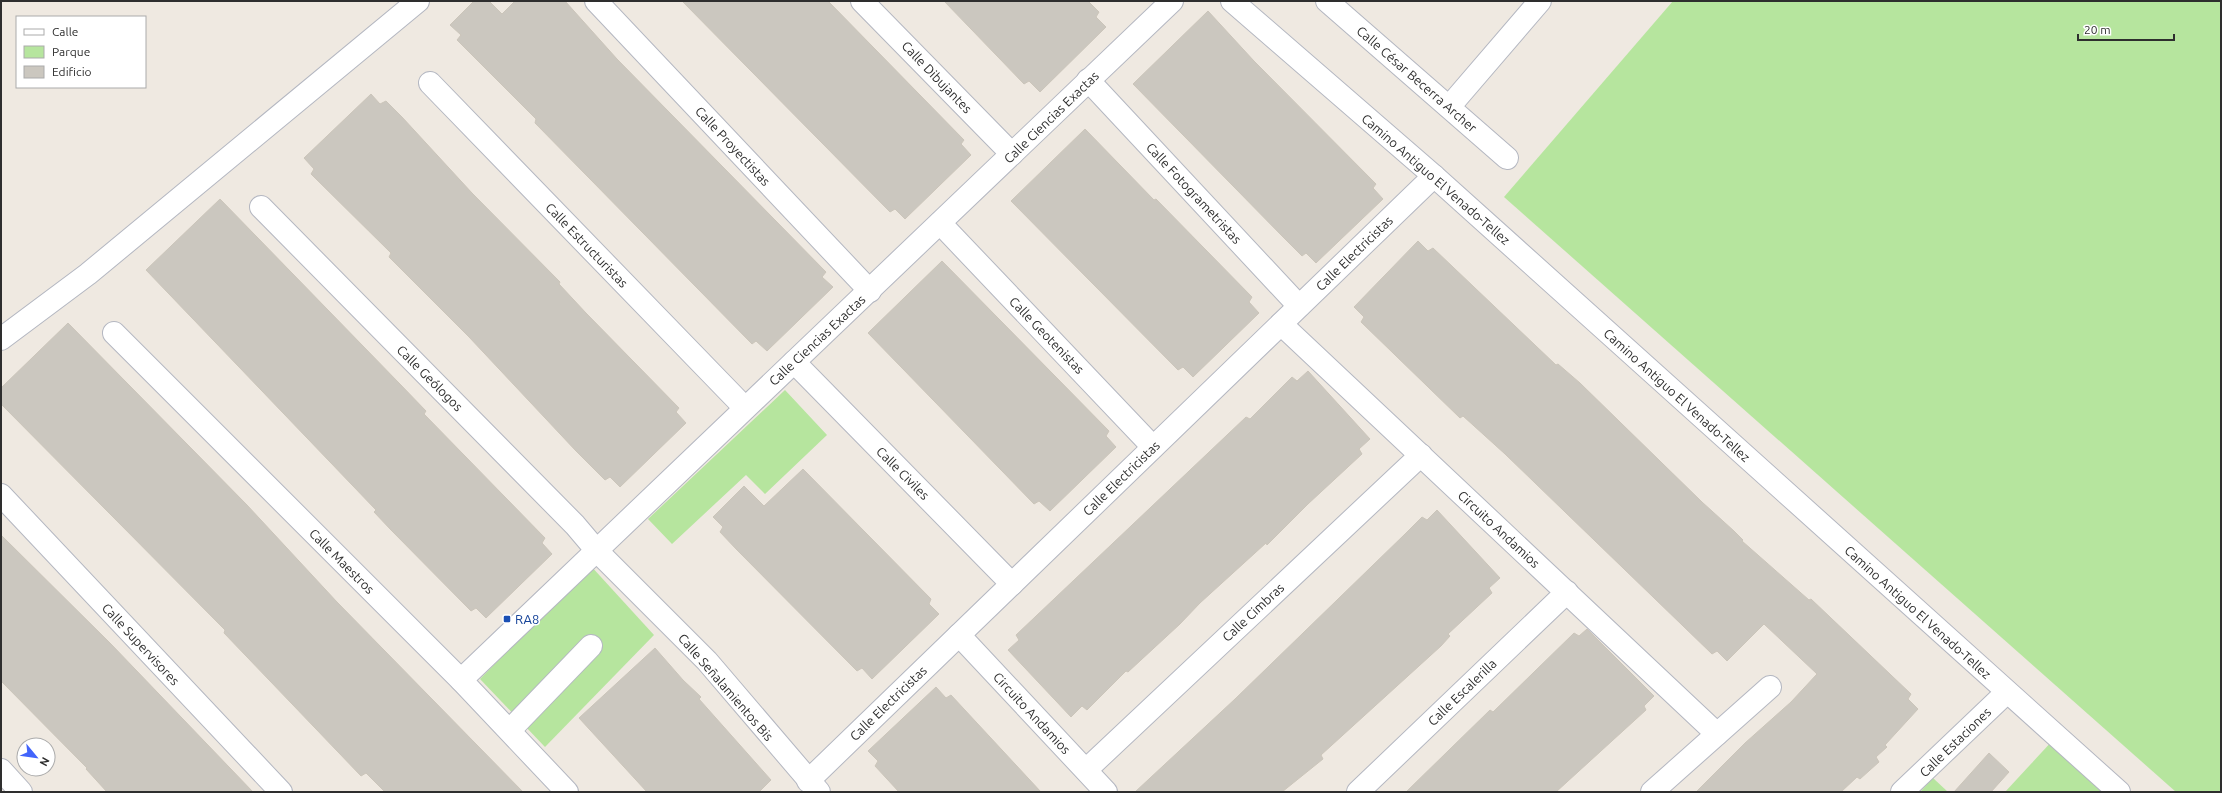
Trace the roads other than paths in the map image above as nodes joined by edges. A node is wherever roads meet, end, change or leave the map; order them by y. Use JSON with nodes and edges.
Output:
{"nodes":[{"id":1,"x":418,"y":1,"type":"edge"},
{"id":2,"x":596,"y":1,"type":"edge"},
{"id":3,"x":862,"y":1,"type":"edge"},
{"id":4,"x":1172,"y":1,"type":"edge"},
{"id":5,"x":1232,"y":1,"type":"edge"},
{"id":6,"x":1328,"y":1,"type":"edge"},
{"id":7,"x":1540,"y":1,"type":"edge"},
{"id":8,"x":1088,"y":80,"type":"junction"},
{"id":9,"x":430,"y":83,"type":"dead end"},
{"id":10,"x":1449,"y":107,"type":"junction"},
{"id":11,"x":1012,"y":154,"type":"junction"},
{"id":12,"x":1507,"y":158,"type":"dead end"},
{"id":13,"x":1434,"y":176,"type":"junction"},
{"id":14,"x":261,"y":207,"type":"dead end"},
{"id":15,"x":940,"y":223,"type":"junction"},
{"id":16,"x":870,"y":291,"type":"junction"},
{"id":17,"x":1299,"y":306,"type":"junction"},
{"id":18,"x":1281,"y":324,"type":"junction"},
{"id":19,"x":114,"y":332,"type":"dead end"},
{"id":20,"x":1,"y":339,"type":"edge"},
{"id":21,"x":794,"y":362,"type":"junction"},
{"id":22,"x":745,"y":408,"type":"junction"},
{"id":23,"x":1153,"y":447,"type":"junction"},
{"id":24,"x":1421,"y":455,"type":"junction"},
{"id":25,"x":1,"y":496,"type":"edge"},
{"id":26,"x":596,"y":551,"type":"junction"},
{"id":27,"x":1012,"y":584,"type":"junction"},
{"id":28,"x":1567,"y":592,"type":"junction"},
{"id":29,"x":959,"y":635,"type":"junction"},
{"id":30,"x":591,"y":646,"type":"dead end"},
{"id":31,"x":461,"y":680,"type":"junction"},
{"id":32,"x":1770,"y":687,"type":"dead end"},
{"id":33,"x":2007,"y":692,"type":"junction"},
{"id":34,"x":510,"y":730,"type":"junction"},
{"id":35,"x":1717,"y":734,"type":"junction"},
{"id":36,"x":1,"y":770,"type":"edge"},
{"id":37,"x":1086,"y":770,"type":"junction"},
{"id":38,"x":813,"y":786,"type":"edge"},
{"id":39,"x":21,"y":792,"type":"edge"},
{"id":40,"x":281,"y":792,"type":"edge"},
{"id":41,"x":567,"y":792,"type":"edge"},
{"id":42,"x":1106,"y":792,"type":"edge"},
{"id":43,"x":1358,"y":792,"type":"edge"},
{"id":44,"x":1652,"y":792,"type":"edge"},
{"id":45,"x":1902,"y":792,"type":"edge"},
{"id":46,"x":2119,"y":792,"type":"edge"}],
"edges":[{"from":1,"to":20,"type":"street"},
{"from":2,"to":16,"type":"street","name":"Calle Proyectistas"},
{"from":3,"to":11,"type":"street","name":"Calle Dibujantes"},
{"from":4,"to":8,"type":"street","name":"Calle Ciencias Exactas"},
{"from":5,"to":13,"type":"street","name":"Camino Antiguo El Venado-Tellez"},
{"from":6,"to":10,"type":"street","name":"Calle César Becerra Archer"},
{"from":7,"to":10,"type":"street"},
{"from":8,"to":11,"type":"street","name":"Calle Ciencias Exactas"},
{"from":8,"to":17,"type":"street","name":"Calle Fotogrametristas"},
{"from":9,"to":22,"type":"street","name":"Calle Estructuristas"},
{"from":10,"to":12,"type":"street","name":"Calle César Becerra Archer"},
{"from":11,"to":15,"type":"street","name":"Calle Ciencias Exactas"},
{"from":13,"to":17,"type":"street","name":"Calle Electricistas"},
{"from":13,"to":33,"type":"street","name":"Camino Antiguo El Venado-Tellez"},
{"from":14,"to":26,"type":"street","name":"Calle Geólogos"},
{"from":15,"to":16,"type":"street","name":"Calle Ciencias Exactas"},
{"from":15,"to":23,"type":"street","name":"Calle Geotenistas"},
{"from":16,"to":21,"type":"street","name":"Calle Ciencias Exactas"},
{"from":17,"to":18,"type":"street","name":"Calle Electricistas"},
{"from":18,"to":23,"type":"street","name":"Calle Electricistas"},
{"from":18,"to":24,"type":"street","name":"Circuito Andamios"},
{"from":19,"to":31,"type":"street","name":"Calle Maestros"},
{"from":21,"to":22,"type":"street","name":"Calle Ciencias Exactas"},
{"from":21,"to":27,"type":"street","name":"Calle Civiles"},
{"from":22,"to":26,"type":"street","name":"Calle Ciencias Exactas"},
{"from":23,"to":27,"type":"street","name":"Calle Electricistas"},
{"from":24,"to":28,"type":"street","name":"Circuito Andamios"},
{"from":24,"to":37,"type":"street","name":"Calle Cimbras"},
{"from":25,"to":40,"type":"street","name":"Calle Supervisores"},
{"from":26,"to":31,"type":"street","name":"Calle Ciencias Exactas"},
{"from":26,"to":38,"type":"street","name":"Calle Señalamientos Bis"},
{"from":27,"to":29,"type":"street","name":"Calle Electricistas"},
{"from":28,"to":35,"type":"street","name":"Circuito Andamios"},
{"from":28,"to":43,"type":"street","name":"Calle Escalerilla"},
{"from":29,"to":37,"type":"street","name":"Circuito Andamios"},
{"from":29,"to":38,"type":"street","name":"Calle Electricistas"},
{"from":30,"to":34,"type":"street"},
{"from":31,"to":34,"type":"street","name":"Calle Maestros"},
{"from":32,"to":35,"type":"street"},
{"from":33,"to":45,"type":"street","name":"Calle Estaciones"},
{"from":33,"to":46,"type":"street","name":"Camino Antiguo El Venado-Tellez"},
{"from":34,"to":41,"type":"street","name":"Calle Maestros"},
{"from":35,"to":44,"type":"street"},
{"from":36,"to":39,"type":"street"},
{"from":37,"to":42,"type":"street","name":"Circuito Andamios"}]}
